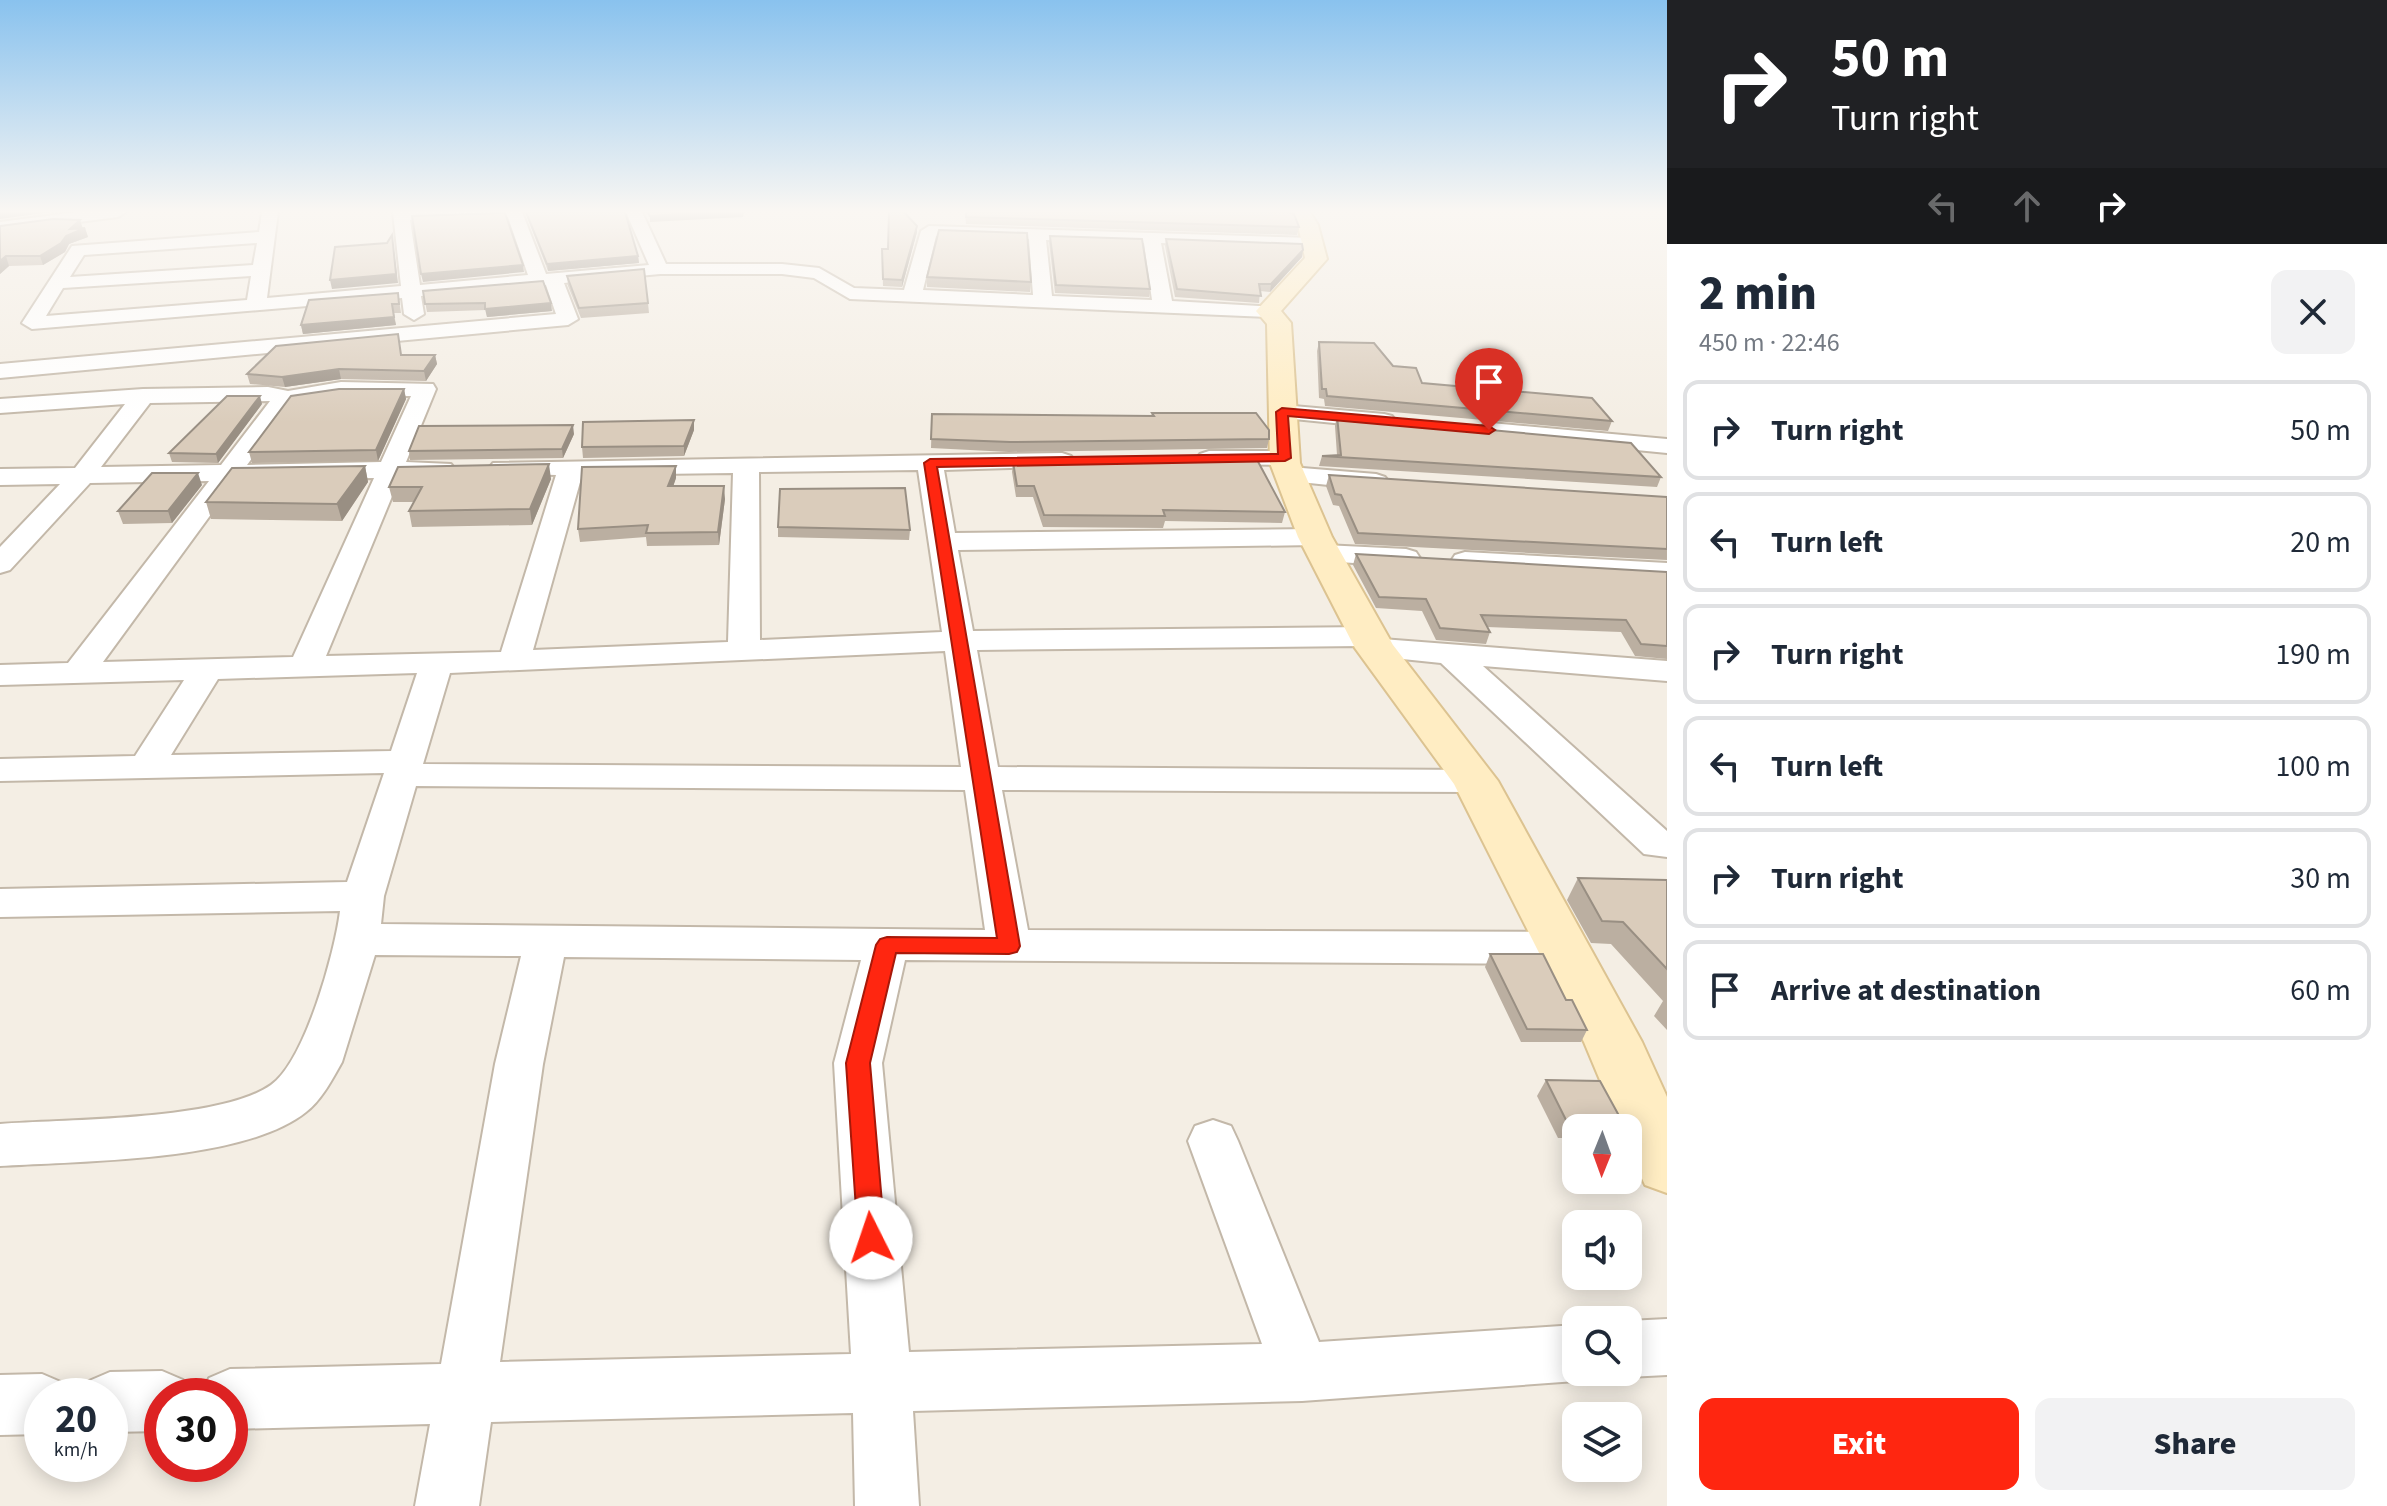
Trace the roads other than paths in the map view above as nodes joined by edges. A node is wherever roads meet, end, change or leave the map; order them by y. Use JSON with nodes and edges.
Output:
{"nodes":[{"id":1,"x":69,"y":282,"type":"edge"},
{"id":2,"x":259,"y":282,"type":"edge"},
{"id":3,"x":410,"y":282,"type":"edge"},
{"id":4,"x":502,"y":282,"type":"edge"},
{"id":5,"x":548,"y":282,"type":"edge"},
{"id":6,"x":833,"y":282,"type":"edge"},
{"id":7,"x":916,"y":282,"type":"edge"},
{"id":8,"x":1041,"y":282,"type":"edge"},
{"id":9,"x":1159,"y":282,"type":"edge"},
{"id":10,"x":1295,"y":282,"type":"edge"},
{"id":11,"x":58,"y":283,"type":"joint"},
{"id":12,"x":411,"y":291,"type":"junction"},
{"id":13,"x":912,"y":296,"type":"junction"},
{"id":14,"x":1043,"y":302,"type":"junction"},
{"id":15,"x":256,"y":305,"type":"junction"},
{"id":16,"x":1163,"y":307,"type":"junction"},
{"id":17,"x":1268,"y":311,"type":"junction"},
{"id":18,"x":32,"y":323,"type":"junction"},
{"id":19,"x":416,"y":335,"type":"junction"},
{"id":20,"x":5,"y":371,"type":"edge"},
{"id":21,"x":143,"y":396,"type":"junction"},
{"id":22,"x":285,"y":397,"type":"junction"},
{"id":23,"x":0,"y":406,"type":"edge"},
{"id":24,"x":1282,"y":412,"type":"junction"},
{"id":25,"x":1405,"y":423,"type":"edge"},
{"id":26,"x":1467,"y":428,"type":"edge"},
{"id":27,"x":1667,"y":446,"type":"edge"},
{"id":28,"x":1177,"y":459,"type":"edge"},
{"id":29,"x":1084,"y":461,"type":"edge"},
{"id":30,"x":930,"y":463,"type":"junction"},
{"id":31,"x":746,"y":466,"type":"junction"},
{"id":32,"x":1287,"y":466,"type":"junction"},
{"id":33,"x":571,"y":467,"type":"junction"},
{"id":34,"x":392,"y":471,"type":"junction"},
{"id":35,"x":226,"y":473,"type":"junction"},
{"id":36,"x":82,"y":476,"type":"junction"},
{"id":37,"x":0,"y":477,"type":"edge"},
{"id":38,"x":1405,"y":484,"type":"edge"},
{"id":39,"x":943,"y":542,"type":"junction"},
{"id":40,"x":1319,"y":546,"type":"junction"},
{"id":41,"x":0,"y":564,"type":"edge"},
{"id":42,"x":1667,"y":572,"type":"edge"},
{"id":43,"x":961,"y":641,"type":"junction"},
{"id":44,"x":1371,"y":642,"type":"junction"},
{"id":45,"x":744,"y":651,"type":"junction"},
{"id":46,"x":1450,"y":654,"type":"junction"},
{"id":47,"x":514,"y":661,"type":"junction"},
{"id":48,"x":437,"y":663,"type":"junction"},
{"id":49,"x":305,"y":667,"type":"junction"},
{"id":50,"x":207,"y":670,"type":"junction"},
{"id":51,"x":1667,"y":671,"type":"edge"},
{"id":52,"x":78,"y":673,"type":"junction"},
{"id":53,"x":0,"y":675,"type":"edge"},
{"id":54,"x":146,"y":767,"type":"junction"},
{"id":55,"x":404,"y":768,"type":"junction"},
{"id":56,"x":0,"y":770,"type":"edge"},
{"id":57,"x":982,"y":779,"type":"junction"},
{"id":58,"x":1475,"y":781,"type":"junction"},
{"id":59,"x":1664,"y":847,"type":"edge"},
{"id":60,"x":0,"y":903,"type":"edge"},
{"id":61,"x":360,"y":918,"type":"junction"},
{"id":62,"x":546,"y":941,"type":"junction"},
{"id":63,"x":887,"y":945,"type":"junction"},
{"id":64,"x":1009,"y":946,"type":"junction"},
{"id":65,"x":1562,"y":948,"type":"junction"},
{"id":66,"x":1213,"y":1141,"type":"dead end"},
{"id":67,"x":0,"y":1145,"type":"edge"},
{"id":68,"x":1667,"y":1166,"type":"edge"},
{"id":69,"x":1667,"y":1347,"type":"edge"},
{"id":70,"x":1642,"y":1348,"type":"edge"},
{"id":71,"x":1562,"y":1354,"type":"edge"},
{"id":72,"x":1302,"y":1372,"type":"junction"},
{"id":73,"x":882,"y":1384,"type":"junction"},
{"id":74,"x":465,"y":1393,"type":"junction"},
{"id":75,"x":248,"y":1399,"type":"edge"},
{"id":76,"x":24,"y":1404,"type":"edge"},
{"id":77,"x":0,"y":1405,"type":"edge"},
{"id":78,"x":447,"y":1506,"type":"edge"},
{"id":79,"x":887,"y":1506,"type":"edge"}],
"edges":[{"from":1,"to":11,"type":"street"},
{"from":2,"to":15,"type":"street"},
{"from":3,"to":12,"type":"street"},
{"from":4,"to":12,"type":"street"},
{"from":5,"to":19,"type":"street"},
{"from":6,"to":13,"type":"street"},
{"from":7,"to":13,"type":"street"},
{"from":8,"to":14,"type":"street"},
{"from":9,"to":16,"type":"street"},
{"from":10,"to":17,"type":"street"},
{"from":11,"to":18,"type":"street"},
{"from":12,"to":15,"type":"street"},
{"from":12,"to":19,"type":"street"},
{"from":13,"to":14,"type":"street"},
{"from":14,"to":16,"type":"street"},
{"from":15,"to":18,"type":"street"},
{"from":16,"to":17,"type":"street"},
{"from":17,"to":24,"type":"street"},
{"from":18,"to":20,"type":"street"},
{"from":19,"to":20,"type":"street"},
{"from":20,"to":23,"type":"street"},
{"from":21,"to":22,"type":"street"},
{"from":21,"to":23,"type":"street"},
{"from":21,"to":36,"type":"street"},
{"from":22,"to":34,"type":"street"},
{"from":22,"to":35,"type":"street"},
{"from":24,"to":25,"type":"street"},
{"from":24,"to":32,"type":"street"},
{"from":26,"to":27,"type":"street"},
{"from":28,"to":32,"type":"street"},
{"from":29,"to":30,"type":"street"},
{"from":30,"to":31,"type":"street"},
{"from":30,"to":39,"type":"street"},
{"from":31,"to":33,"type":"street"},
{"from":31,"to":45,"type":"street"},
{"from":32,"to":38,"type":"street"},
{"from":32,"to":40,"type":"street"},
{"from":33,"to":34,"type":"street"},
{"from":33,"to":47,"type":"street"},
{"from":34,"to":35,"type":"street"},
{"from":34,"to":49,"type":"street"},
{"from":35,"to":36,"type":"street"},
{"from":35,"to":52,"type":"street"},
{"from":36,"to":37,"type":"street"},
{"from":36,"to":41,"type":"street"},
{"from":39,"to":40,"type":"street"},
{"from":39,"to":43,"type":"street"},
{"from":40,"to":42,"type":"street"},
{"from":40,"to":44,"type":"street"},
{"from":43,"to":44,"type":"street"},
{"from":43,"to":45,"type":"street"},
{"from":43,"to":57,"type":"street"},
{"from":44,"to":46,"type":"street"},
{"from":44,"to":58,"type":"street"},
{"from":45,"to":47,"type":"street"},
{"from":46,"to":51,"type":"street"},
{"from":46,"to":59,"type":"street"},
{"from":47,"to":48,"type":"street"},
{"from":48,"to":49,"type":"street"},
{"from":48,"to":55,"type":"street"},
{"from":49,"to":50,"type":"street"},
{"from":50,"to":52,"type":"street"},
{"from":50,"to":54,"type":"street"},
{"from":52,"to":53,"type":"street"},
{"from":54,"to":55,"type":"street"},
{"from":54,"to":56,"type":"street"},
{"from":55,"to":57,"type":"street"},
{"from":55,"to":61,"type":"street"},
{"from":57,"to":58,"type":"street"},
{"from":57,"to":64,"type":"street"},
{"from":58,"to":65,"type":"street"},
{"from":60,"to":61,"type":"street"},
{"from":61,"to":62,"type":"street"},
{"from":61,"to":67,"type":"street"},
{"from":62,"to":63,"type":"street"},
{"from":62,"to":74,"type":"street"},
{"from":63,"to":64,"type":"street"},
{"from":63,"to":73,"type":"street"},
{"from":64,"to":65,"type":"street"},
{"from":65,"to":68,"type":"street"},
{"from":66,"to":72,"type":"street"},
{"from":69,"to":70,"type":"street"},
{"from":71,"to":72,"type":"street"},
{"from":72,"to":73,"type":"street"},
{"from":73,"to":74,"type":"street"},
{"from":73,"to":79,"type":"street"},
{"from":74,"to":75,"type":"street"},
{"from":74,"to":78,"type":"street"},
{"from":76,"to":77,"type":"street"}]}
